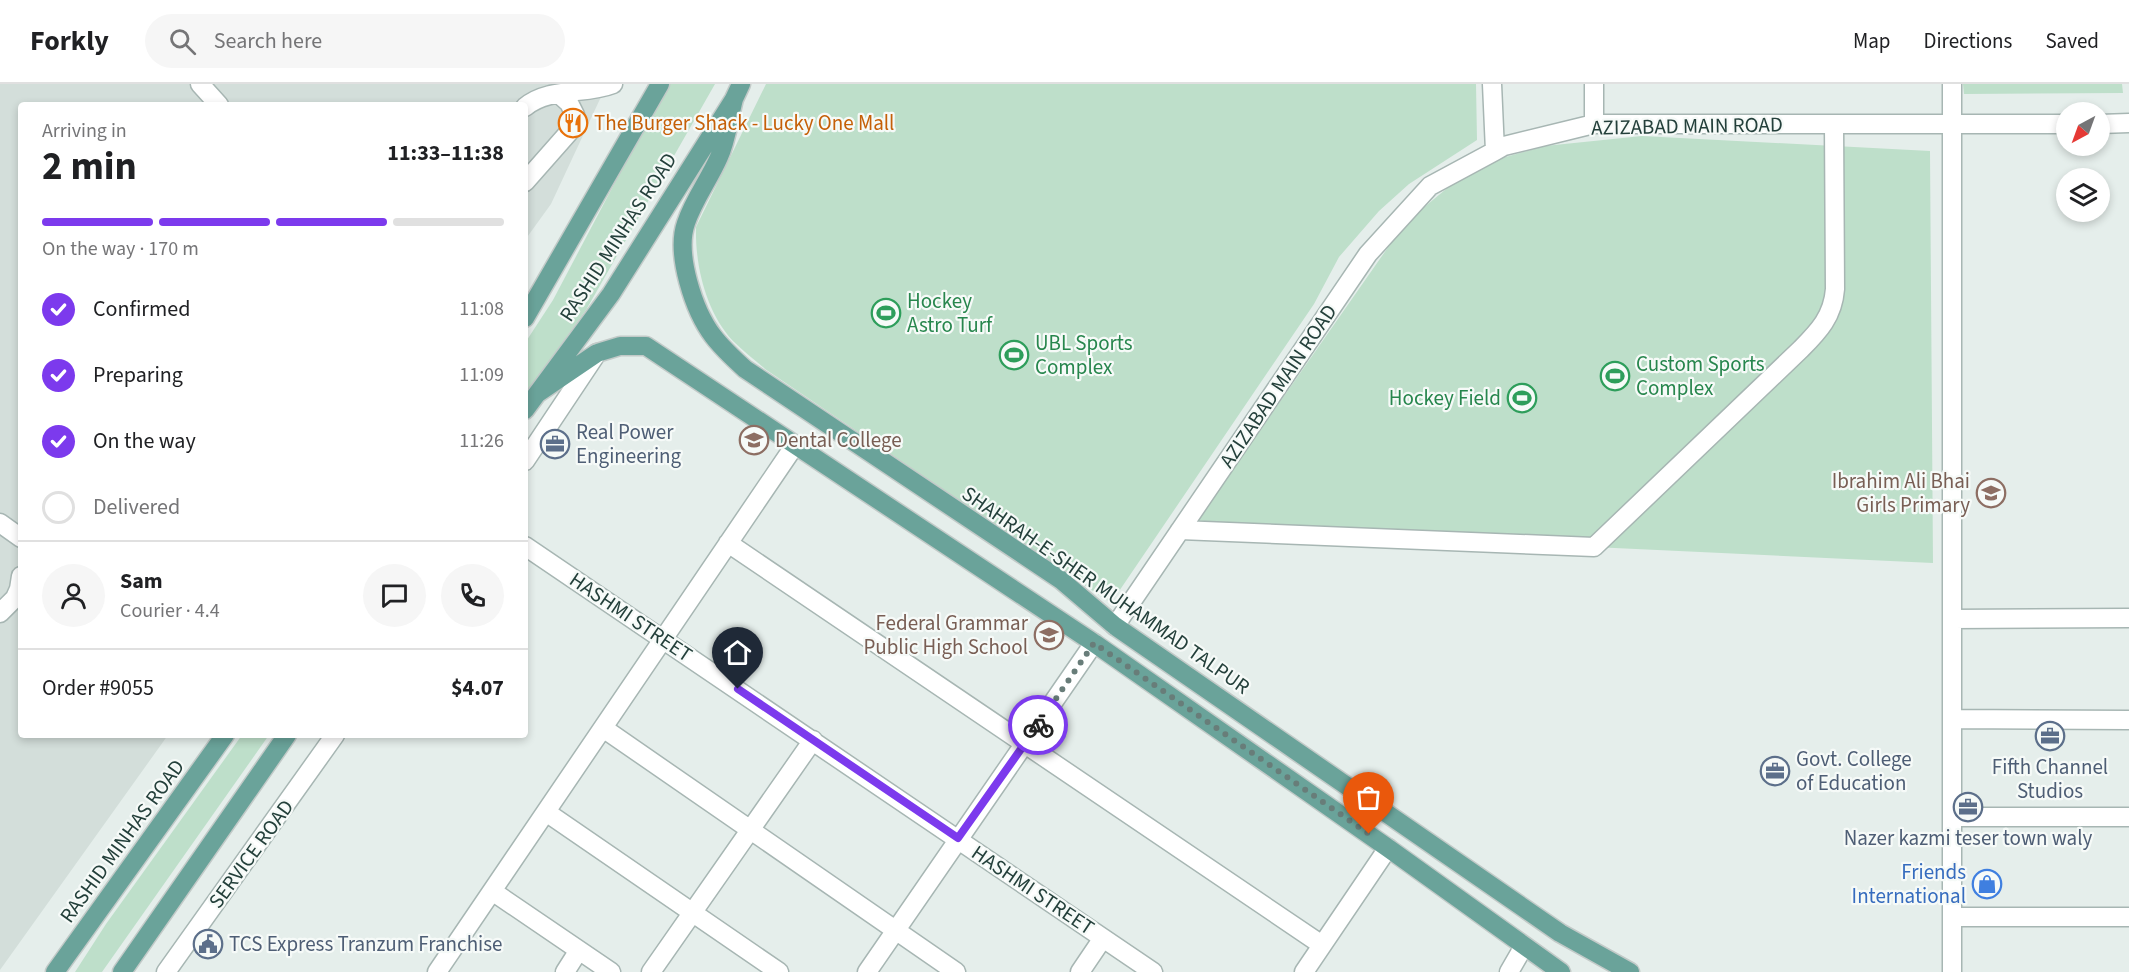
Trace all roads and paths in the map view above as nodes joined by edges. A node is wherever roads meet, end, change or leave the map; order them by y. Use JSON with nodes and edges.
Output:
{"nodes":[{"id":1,"x":200,"y":84,"type":"edge"},
{"id":2,"x":613,"y":84,"type":"edge"},
{"id":3,"x":660,"y":84,"type":"edge"},
{"id":4,"x":1492,"y":84,"type":"edge"},
{"id":5,"x":1594,"y":84,"type":"edge"},
{"id":6,"x":1952,"y":84,"type":"edge"},
{"id":7,"x":737,"y":92,"type":"edge"},
{"id":8,"x":559,"y":94,"type":"junction"},
{"id":9,"x":216,"y":102,"type":"edge"},
{"id":10,"x":528,"y":105,"type":"edge"},
{"id":11,"x":2129,"y":123,"type":"edge"},
{"id":12,"x":1594,"y":124,"type":"junction"},
{"id":13,"x":1834,"y":124,"type":"junction"},
{"id":14,"x":1953,"y":124,"type":"junction"},
{"id":15,"x":2056,"y":124,"type":"edge"},
{"id":16,"x":2110,"y":124,"type":"edge"},
{"id":17,"x":1495,"y":151,"type":"junction"},
{"id":18,"x":528,"y":179,"type":"edge"},
{"id":19,"x":528,"y":313,"type":"edge"},
{"id":20,"x":597,"y":352,"type":"junction"},
{"id":21,"x":538,"y":393,"type":"junction"},
{"id":22,"x":528,"y":406,"type":"edge"},
{"id":23,"x":795,"y":446,"type":"junction"},
{"id":24,"x":528,"y":456,"type":"edge"},
{"id":25,"x":0,"y":523,"type":"edge"},
{"id":26,"x":1180,"y":530,"type":"junction"},
{"id":27,"x":18,"y":536,"type":"edge"},
{"id":28,"x":729,"y":543,"type":"junction"},
{"id":29,"x":528,"y":548,"type":"edge"},
{"id":30,"x":18,"y":592,"type":"edge"},
{"id":31,"x":0,"y":613,"type":"edge"},
{"id":32,"x":2129,"y":618,"type":"edge"},
{"id":33,"x":1953,"y":619,"type":"junction"},
{"id":34,"x":1115,"y":626,"type":"junction"},
{"id":35,"x":664,"y":639,"type":"junction"},
{"id":36,"x":1094,"y":643,"type":"junction"},
{"id":37,"x":1952,"y":719,"type":"junction"},
{"id":38,"x":2129,"y":720,"type":"edge"},
{"id":39,"x":603,"y":729,"type":"junction"},
{"id":40,"x":223,"y":738,"type":"edge"},
{"id":41,"x":285,"y":738,"type":"edge"},
{"id":42,"x":333,"y":738,"type":"edge"},
{"id":43,"x":813,"y":740,"type":"junction"},
{"id":44,"x":1026,"y":743,"type":"junction"},
{"id":45,"x":546,"y":812,"type":"junction"},
{"id":46,"x":1952,"y":817,"type":"junction"},
{"id":47,"x":2129,"y":817,"type":"edge"},
{"id":48,"x":162,"y":824,"type":"junction"},
{"id":49,"x":750,"y":830,"type":"junction"},
{"id":50,"x":958,"y":838,"type":"junction"},
{"id":51,"x":1388,"y":848,"type":"junction"},
{"id":52,"x":200,"y":858,"type":"junction"},
{"id":53,"x":492,"y":891,"type":"junction"},
{"id":54,"x":692,"y":912,"type":"junction"},
{"id":55,"x":1952,"y":917,"type":"junction"},
{"id":56,"x":2129,"y":917,"type":"edge"},
{"id":57,"x":895,"y":930,"type":"junction"},
{"id":58,"x":1103,"y":938,"type":"junction"},
{"id":59,"x":1322,"y":945,"type":"junction"},
{"id":60,"x":1524,"y":946,"type":"junction"},
{"id":61,"x":579,"y":950,"type":"junction"},
{"id":62,"x":172,"y":970,"type":"edge"},
{"id":63,"x":55,"y":972,"type":"edge"},
{"id":64,"x":64,"y":972,"type":"edge"},
{"id":65,"x":111,"y":972,"type":"edge"},
{"id":66,"x":122,"y":972,"type":"edge"},
{"id":67,"x":437,"y":972,"type":"edge"},
{"id":68,"x":565,"y":972,"type":"edge"},
{"id":69,"x":611,"y":972,"type":"edge"},
{"id":70,"x":651,"y":972,"type":"edge"},
{"id":71,"x":779,"y":972,"type":"edge"},
{"id":72,"x":867,"y":972,"type":"edge"},
{"id":73,"x":956,"y":972,"type":"edge"},
{"id":74,"x":1080,"y":972,"type":"edge"},
{"id":75,"x":1153,"y":972,"type":"edge"},
{"id":76,"x":1304,"y":972,"type":"edge"},
{"id":77,"x":1509,"y":972,"type":"edge"},
{"id":78,"x":1561,"y":972,"type":"edge"},
{"id":79,"x":1630,"y":972,"type":"edge"},
{"id":80,"x":1952,"y":972,"type":"edge"}],
"edges":[{"from":1,"to":9,"type":"street"},
{"from":2,"to":8,"type":"street"},
{"from":3,"to":19,"type":"main road","name":"RASHID MINHAS ROAD"},
{"from":4,"to":17,"type":"street"},
{"from":5,"to":12,"type":"street"},
{"from":6,"to":14,"type":"street"},
{"from":7,"to":21,"type":"main road","name":"RASHID MINHAS ROAD"},
{"from":7,"to":34,"type":"main road","name":"SHAHRAH-E-SHER MUHAMMAD TALPUR"},
{"from":8,"to":10,"type":"street"},
{"from":8,"to":18,"type":"street"},
{"from":11,"to":16,"type":"street"},
{"from":12,"to":13,"type":"street","name":"AZIZABAD MAIN ROAD"},
{"from":12,"to":17,"type":"street","name":"AZIZABAD MAIN ROAD"},
{"from":13,"to":14,"type":"street","name":"AZIZABAD MAIN ROAD"},
{"from":13,"to":26,"type":"street"},
{"from":14,"to":15,"type":"street","name":"AZIZABAD MAIN ROAD"},
{"from":14,"to":33,"type":"street"},
{"from":17,"to":26,"type":"street","name":"AZIZABAD MAIN ROAD"},
{"from":20,"to":21,"type":"main road"},
{"from":20,"to":23,"type":"main road"},
{"from":20,"to":24,"type":"street"},
{"from":21,"to":22,"type":"main road","name":"RASHID MINHAS ROAD"},
{"from":23,"to":28,"type":"street"},
{"from":23,"to":36,"type":"main road"},
{"from":25,"to":27,"type":"street"},
{"from":26,"to":34,"type":"street","name":"AZIZABAD MAIN ROAD"},
{"from":28,"to":35,"type":"street"},
{"from":28,"to":44,"type":"street"},
{"from":29,"to":35,"type":"street","name":"HASHMI STREET"},
{"from":30,"to":31,"type":"street"},
{"from":32,"to":33,"type":"street"},
{"from":33,"to":37,"type":"street"},
{"from":34,"to":79,"type":"main road","name":"SHAHRAH-E-SHER MUHAMMAD TALPUR"},
{"from":35,"to":39,"type":"street"},
{"from":35,"to":43,"type":"street","name":"HASHMI STREET"},
{"from":36,"to":44,"type":"street"},
{"from":36,"to":51,"type":"main road"},
{"from":37,"to":38,"type":"street"},
{"from":37,"to":46,"type":"street"},
{"from":39,"to":45,"type":"street"},
{"from":39,"to":49,"type":"street"},
{"from":40,"to":48,"type":"main road","name":"RASHID MINHAS ROAD"},
{"from":41,"to":52,"type":"main road"},
{"from":42,"to":62,"type":"street","name":"SERVICE ROAD"},
{"from":43,"to":49,"type":"street"},
{"from":43,"to":50,"type":"street","name":"HASHMI STREET"},
{"from":44,"to":50,"type":"street"},
{"from":44,"to":59,"type":"street"},
{"from":45,"to":53,"type":"street"},
{"from":45,"to":54,"type":"street"},
{"from":46,"to":47,"type":"street"},
{"from":46,"to":55,"type":"street"},
{"from":48,"to":63,"type":"main road","name":"RASHID MINHAS ROAD"},
{"from":48,"to":64,"type":"main road"},
{"from":49,"to":54,"type":"street"},
{"from":49,"to":57,"type":"street"},
{"from":50,"to":57,"type":"street"},
{"from":50,"to":58,"type":"street","name":"HASHMI STREET"},
{"from":51,"to":59,"type":"street"},
{"from":51,"to":60,"type":"main road"},
{"from":52,"to":65,"type":"main road"},
{"from":52,"to":66,"type":"main road"},
{"from":53,"to":61,"type":"street"},
{"from":53,"to":67,"type":"street"},
{"from":54,"to":70,"type":"street"},
{"from":54,"to":71,"type":"street"},
{"from":55,"to":56,"type":"street"},
{"from":55,"to":80,"type":"street"},
{"from":57,"to":72,"type":"street"},
{"from":57,"to":73,"type":"street"},
{"from":58,"to":74,"type":"street"},
{"from":58,"to":75,"type":"street","name":"HASHMI STREET"},
{"from":59,"to":76,"type":"street"},
{"from":60,"to":77,"type":"street"},
{"from":60,"to":78,"type":"main road"},
{"from":61,"to":68,"type":"street"},
{"from":61,"to":69,"type":"street"}]}
